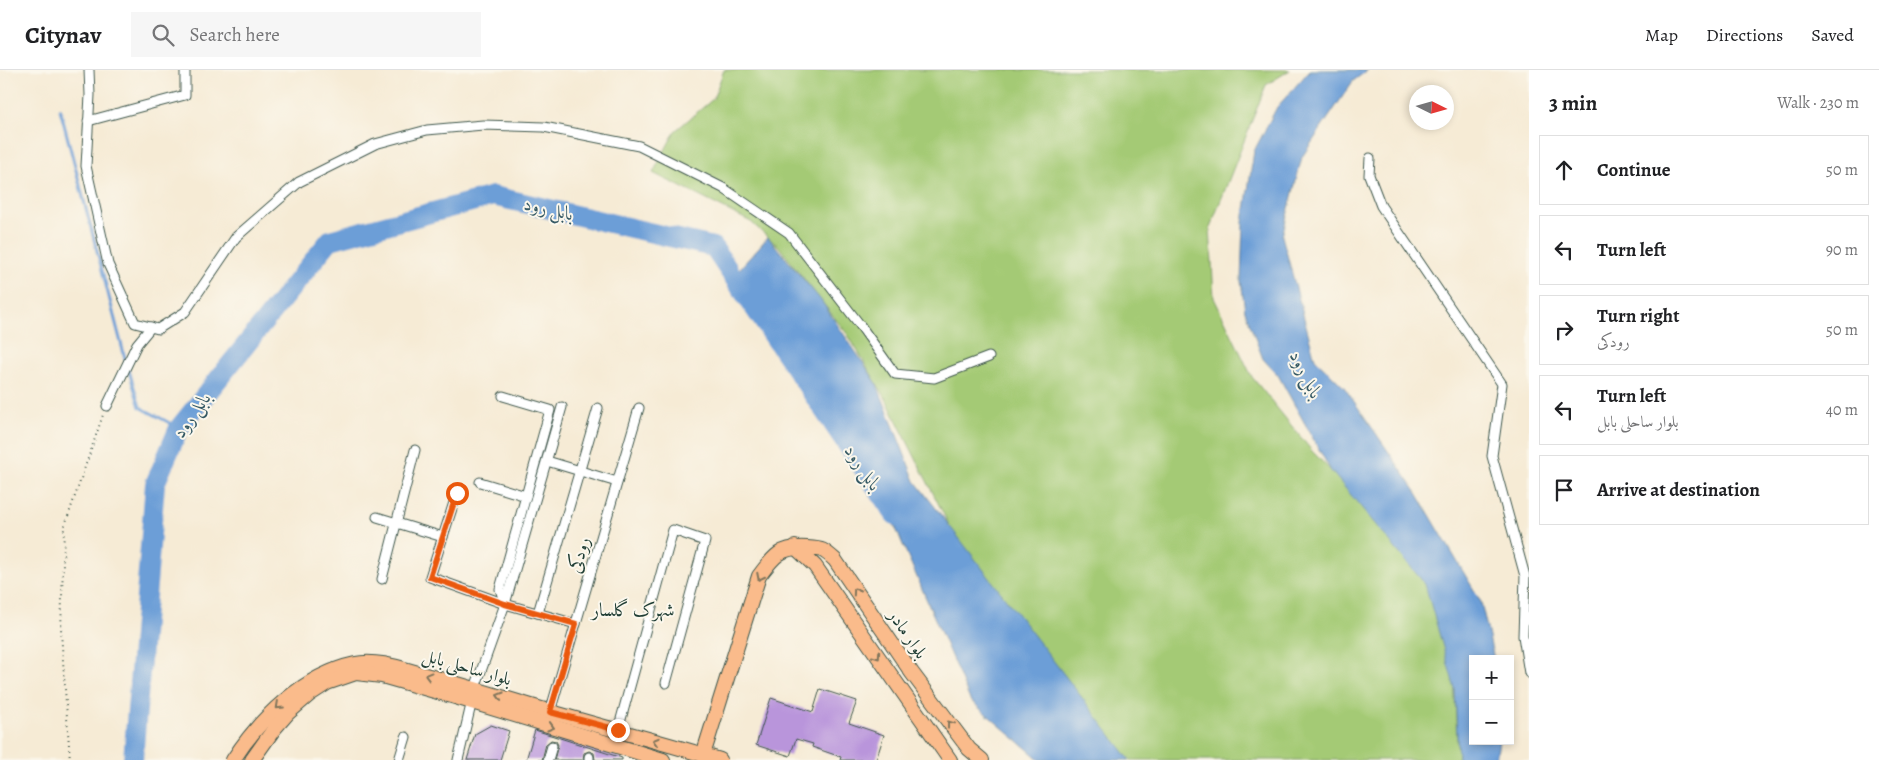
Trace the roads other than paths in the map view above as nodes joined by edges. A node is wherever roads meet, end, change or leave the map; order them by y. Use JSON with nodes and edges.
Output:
{"nodes":[{"id":1,"x":89,"y":70,"type":"edge"},
{"id":2,"x":184,"y":70,"type":"edge"},
{"id":3,"x":88,"y":121,"type":"junction"},
{"id":4,"x":1370,"y":158,"type":"dead end"},
{"id":5,"x":151,"y":327,"type":"junction"},
{"id":6,"x":989,"y":357,"type":"dead end"},
{"id":7,"x":503,"y":396,"type":"dead end"},
{"id":8,"x":107,"y":406,"type":"road end"},
{"id":9,"x":562,"y":406,"type":"dead end"},
{"id":10,"x":598,"y":408,"type":"dead end"},
{"id":11,"x":639,"y":408,"type":"dead end"},
{"id":12,"x":415,"y":450,"type":"dead end"},
{"id":13,"x":546,"y":460,"type":"junction"},
{"id":14,"x":580,"y":471,"type":"junction"},
{"id":15,"x":480,"y":482,"type":"dead end"},
{"id":16,"x":617,"y":482,"type":"junction"},
{"id":17,"x":457,"y":493,"type":"dead end"},
{"id":18,"x":526,"y":496,"type":"junction"},
{"id":19,"x":378,"y":517,"type":"dead end"},
{"id":20,"x":395,"y":522,"type":"junction"},
{"id":21,"x":443,"y":538,"type":"junction"},
{"id":22,"x":795,"y":547,"type":"junction"},
{"id":23,"x":382,"y":579,"type":"dead end"},
{"id":24,"x":505,"y":604,"type":"junction"},
{"id":25,"x":538,"y":613,"type":"junction"},
{"id":26,"x":576,"y":624,"type":"junction"},
{"id":27,"x":1529,"y":673,"type":"edge"},
{"id":28,"x":666,"y":682,"type":"dead end"},
{"id":29,"x":475,"y":688,"type":"junction"},
{"id":30,"x":471,"y":702,"type":"junction"},
{"id":31,"x":550,"y":712,"type":"junction"},
{"id":32,"x":618,"y":730,"type":"junction"},
{"id":33,"x":406,"y":737,"type":"dead end"},
{"id":34,"x":552,"y":746,"type":"dead end"},
{"id":35,"x":704,"y":755,"type":"junction"},
{"id":36,"x":233,"y":760,"type":"edge"},
{"id":37,"x":252,"y":760,"type":"edge"},
{"id":38,"x":399,"y":760,"type":"edge"},
{"id":39,"x":458,"y":760,"type":"edge"},
{"id":40,"x":548,"y":760,"type":"edge"},
{"id":41,"x":662,"y":760,"type":"edge"},
{"id":42,"x":720,"y":760,"type":"edge"},
{"id":43,"x":950,"y":760,"type":"edge"},
{"id":44,"x":982,"y":760,"type":"edge"}],
"edges":[{"from":1,"to":3,"type":"street"},
{"from":2,"to":3,"type":"street"},
{"from":3,"to":5,"type":"street"},
{"from":4,"to":27,"type":"street"},
{"from":5,"to":6,"type":"street"},
{"from":5,"to":8,"type":"street"},
{"from":7,"to":18,"type":"street"},
{"from":9,"to":13,"type":"street"},
{"from":10,"to":14,"type":"street"},
{"from":11,"to":16,"type":"street","name":"رودکی"},
{"from":12,"to":20,"type":"street"},
{"from":13,"to":14,"type":"street"},
{"from":13,"to":24,"type":"street"},
{"from":14,"to":16,"type":"street"},
{"from":14,"to":25,"type":"street"},
{"from":15,"to":18,"type":"street"},
{"from":16,"to":26,"type":"street","name":"رودکی"},
{"from":17,"to":21,"type":"street"},
{"from":18,"to":24,"type":"street"},
{"from":19,"to":20,"type":"street"},
{"from":20,"to":21,"type":"street"},
{"from":20,"to":23,"type":"street"},
{"from":21,"to":24,"type":"street"},
{"from":22,"to":35,"type":"main road","one_way":true},
{"from":22,"to":43,"type":"main road","one_way":true},
{"from":44,"to":22,"type":"main road","name":"بلوار مادر","one_way":true},
{"from":24,"to":25,"type":"street"},
{"from":24,"to":29,"type":"street"},
{"from":25,"to":26,"type":"street"},
{"from":26,"to":31,"type":"street","name":"رودکی"},
{"from":28,"to":32,"type":"street"},
{"from":29,"to":30,"type":"street"},
{"from":31,"to":29,"type":"main road","name":"بلوار ساحلی بابل","one_way":true},
{"from":29,"to":36,"type":"main road","name":"بلوار ساحلی بابل","one_way":true},
{"from":30,"to":37,"type":"main road","name":"بلوار ساحلی بابل"},
{"from":30,"to":39,"type":"street"},
{"from":30,"to":41,"type":"main road","name":"بلوار ساحلی بابل","one_way":true},
{"from":31,"to":32,"type":"main road","name":"بلوار ساحلی بابل"},
{"from":35,"to":32,"type":"main road","name":"بلوار ساحلی بابل","one_way":true},
{"from":33,"to":38,"type":"street"},
{"from":34,"to":40,"type":"street"},
{"from":35,"to":42,"type":"main road","name":"بلوار ساحلی بابل"}]}
